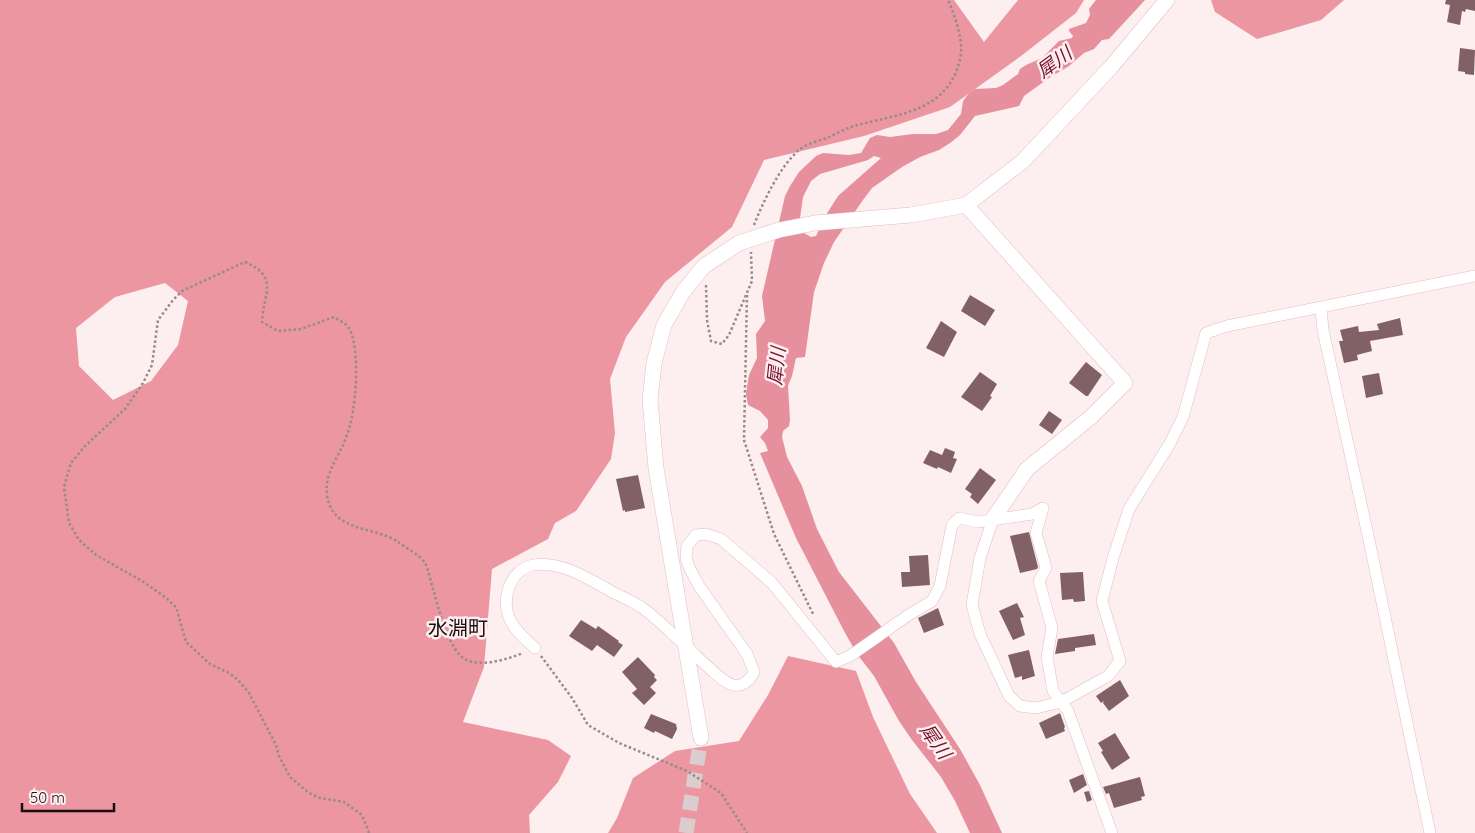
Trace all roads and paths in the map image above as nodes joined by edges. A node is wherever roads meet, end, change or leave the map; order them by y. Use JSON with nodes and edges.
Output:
{"nodes":[{"id":1,"x":948,"y":0,"type":"edge"},
{"id":2,"x":1167,"y":0,"type":"edge"},
{"id":3,"x":966,"y":205,"type":"junction"},
{"id":4,"x":751,"y":233,"type":"dead end"},
{"id":5,"x":745,"y":248,"type":"junction"},
{"id":6,"x":704,"y":266,"type":"junction"},
{"id":7,"x":1475,"y":276,"type":"edge"},
{"id":8,"x":747,"y":294,"type":"junction"},
{"id":9,"x":1321,"y":308,"type":"junction"},
{"id":10,"x":992,"y":519,"type":"junction"},
{"id":11,"x":816,"y":620,"type":"dead end"},
{"id":12,"x":685,"y":645,"type":"junction"},
{"id":13,"x":535,"y":648,"type":"junction"},
{"id":14,"x":1061,"y":702,"type":"junction"},
{"id":15,"x":701,"y":738,"type":"tunnel mouth"},
{"id":16,"x":369,"y":833,"type":"edge"},
{"id":17,"x":747,"y":833,"type":"edge"},
{"id":18,"x":1112,"y":833,"type":"edge"},
{"id":19,"x":1430,"y":833,"type":"edge"}],
"edges":[{"from":1,"to":4,"type":"path"},
{"from":2,"to":3,"type":"street"},
{"from":3,"to":5,"type":"street","bridge":true},
{"from":3,"to":10,"type":"street"},
{"from":5,"to":6,"type":"street"},
{"from":5,"to":8,"type":"path"},
{"from":6,"to":8,"type":"path"},
{"from":6,"to":12,"type":"street"},
{"from":7,"to":9,"type":"street"},
{"from":8,"to":11,"type":"path"},
{"from":9,"to":14,"type":"street"},
{"from":9,"to":19,"type":"street"},
{"from":10,"to":12,"type":"street"},
{"from":10,"to":14,"type":"street"},
{"from":10,"to":14,"type":"street"},
{"from":12,"to":13,"type":"street"},
{"from":12,"to":15,"type":"street"},
{"from":13,"to":16,"type":"path"},
{"from":13,"to":17,"type":"path"},
{"from":14,"to":18,"type":"street"}]}
